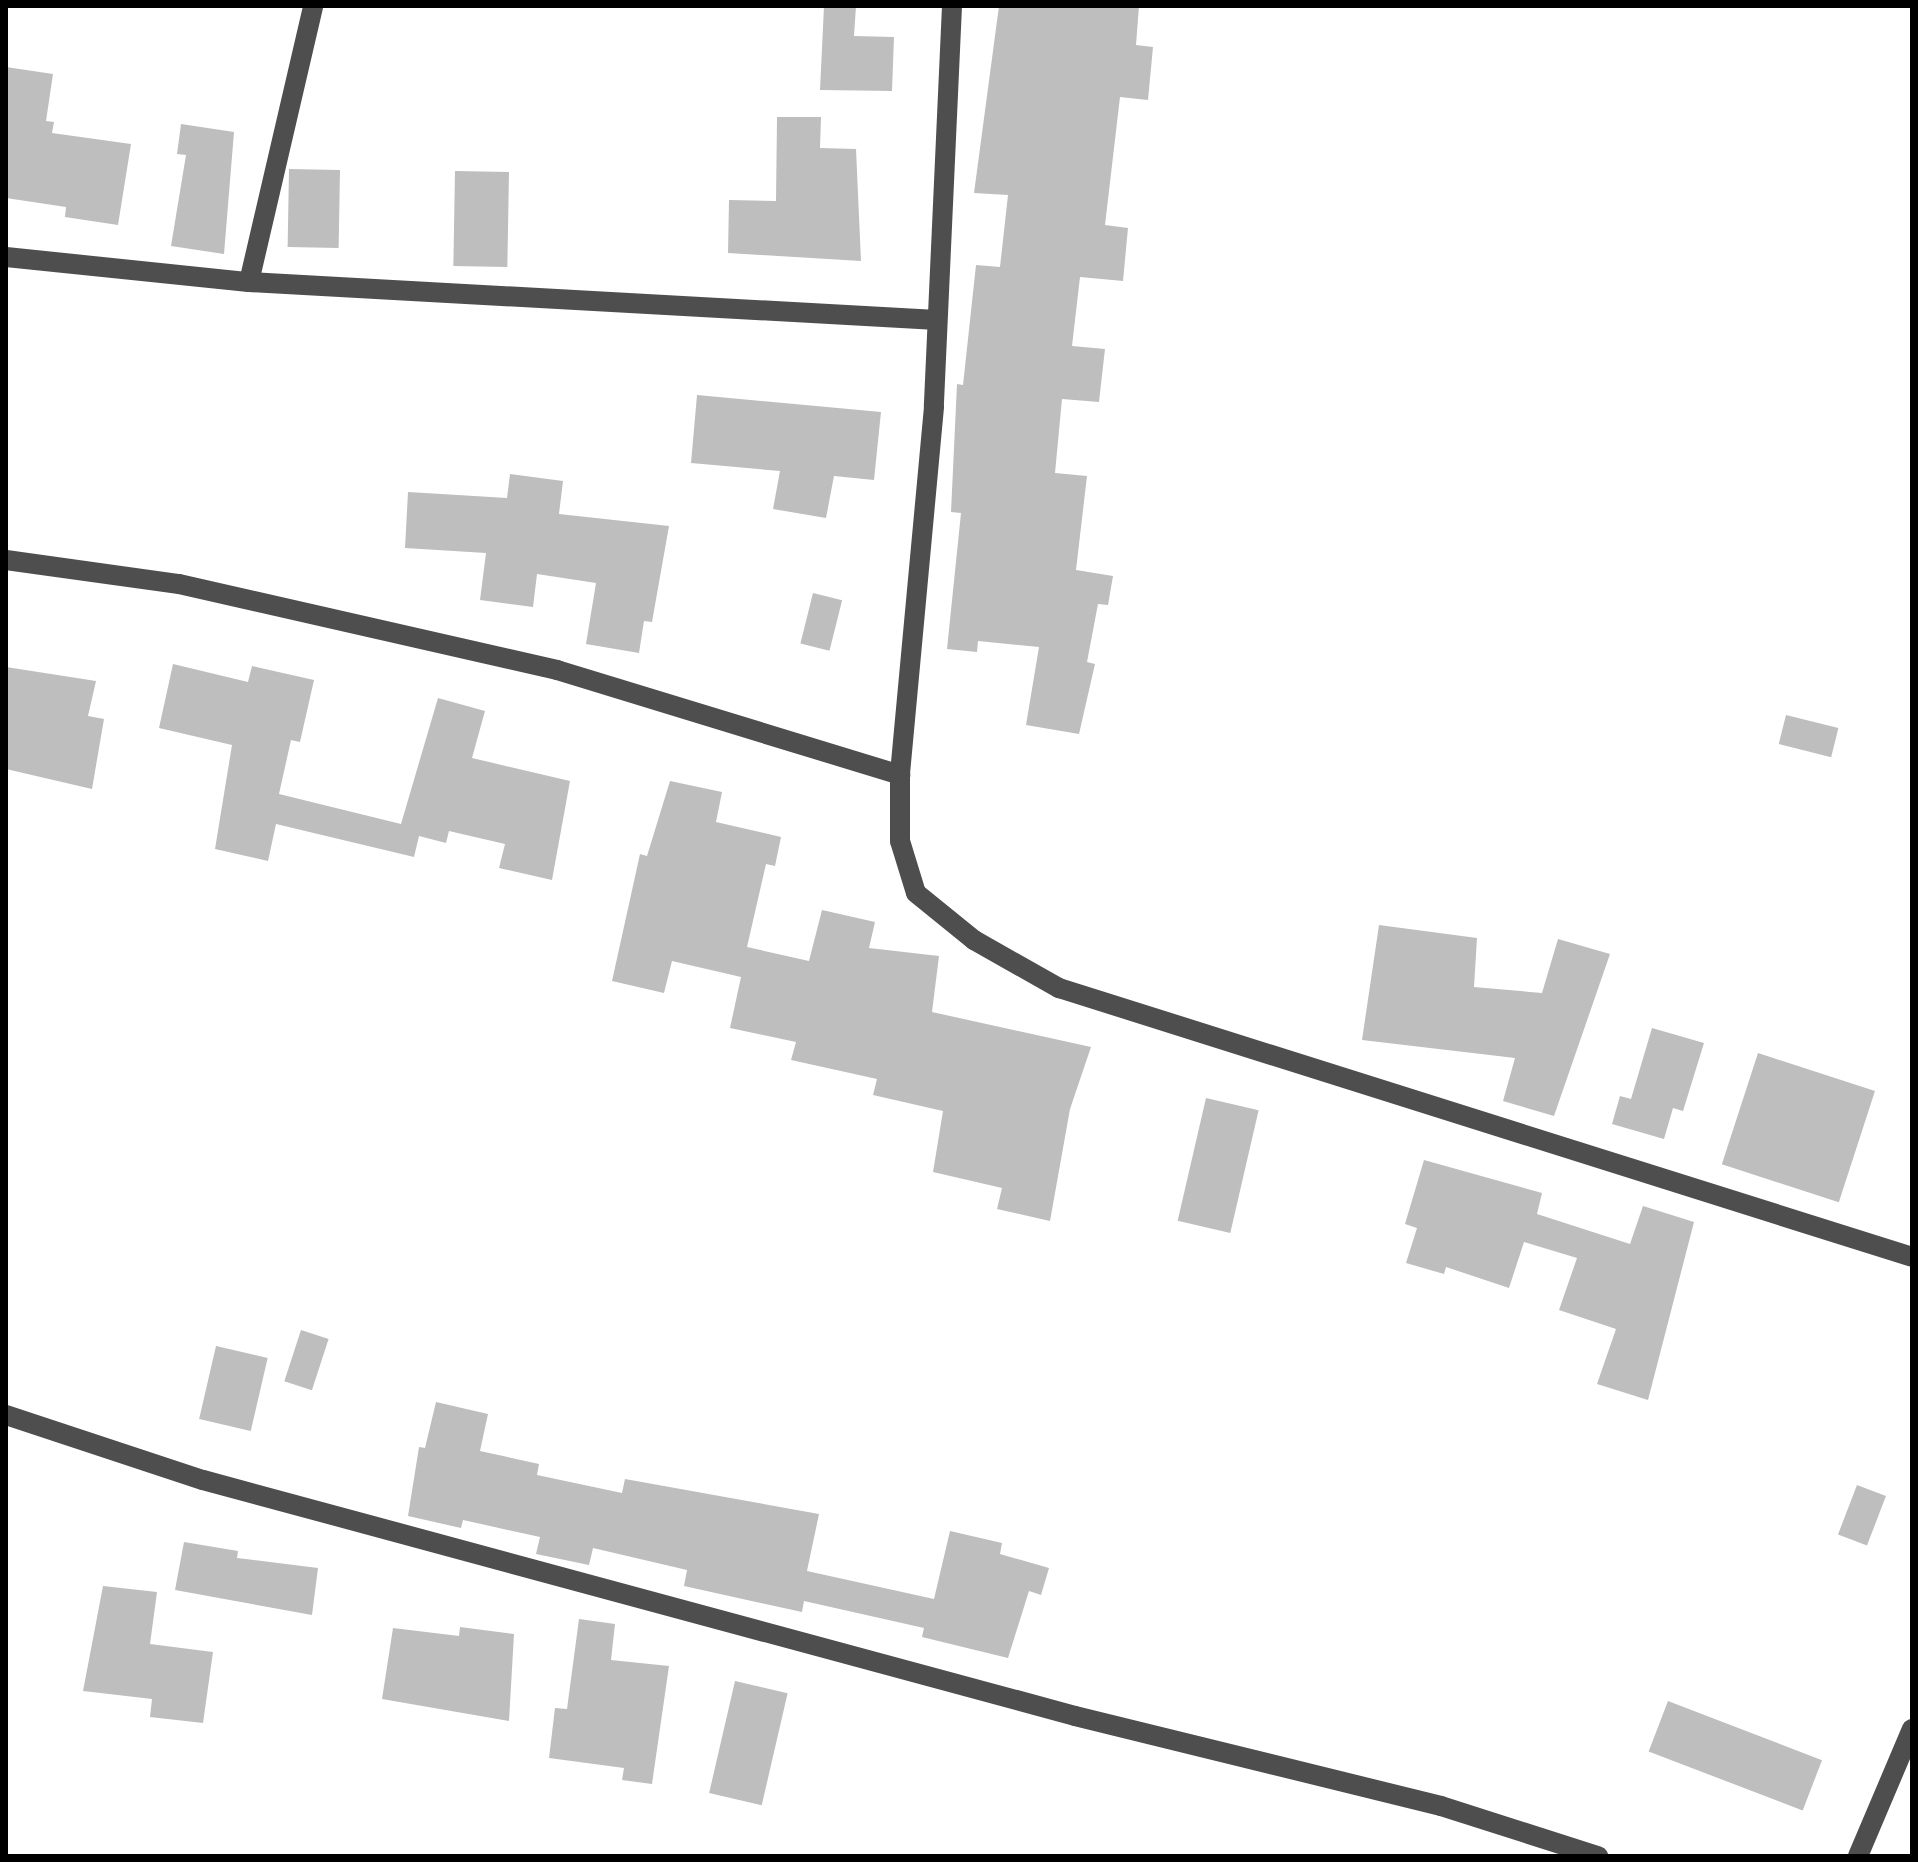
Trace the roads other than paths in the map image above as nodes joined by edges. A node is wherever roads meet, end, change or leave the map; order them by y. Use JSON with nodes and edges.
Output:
{"nodes":[{"id":1,"x":313,"y":6,"type":"edge"},
{"id":2,"x":952,"y":6,"type":"edge"},
{"id":3,"x":6,"y":257,"type":"edge"},
{"id":4,"x":249,"y":282,"type":"junction"},
{"id":5,"x":937,"y":320,"type":"junction"},
{"id":6,"x":6,"y":560,"type":"edge"},
{"id":7,"x":900,"y":775,"type":"junction"},
{"id":8,"x":1912,"y":1257,"type":"edge"},
{"id":9,"x":6,"y":1415,"type":"edge"},
{"id":10,"x":1912,"y":1729,"type":"edge"},
{"id":11,"x":1598,"y":1856,"type":"edge"},
{"id":12,"x":1858,"y":1856,"type":"edge"}],
"edges":[{"from":1,"to":4,"type":"street"},
{"from":2,"to":5,"type":"street"},
{"from":3,"to":4,"type":"street"},
{"from":4,"to":5,"type":"street"},
{"from":5,"to":7,"type":"street"},
{"from":6,"to":7,"type":"street"},
{"from":7,"to":8,"type":"street"},
{"from":9,"to":11,"type":"street"},
{"from":10,"to":12,"type":"street"}]}
